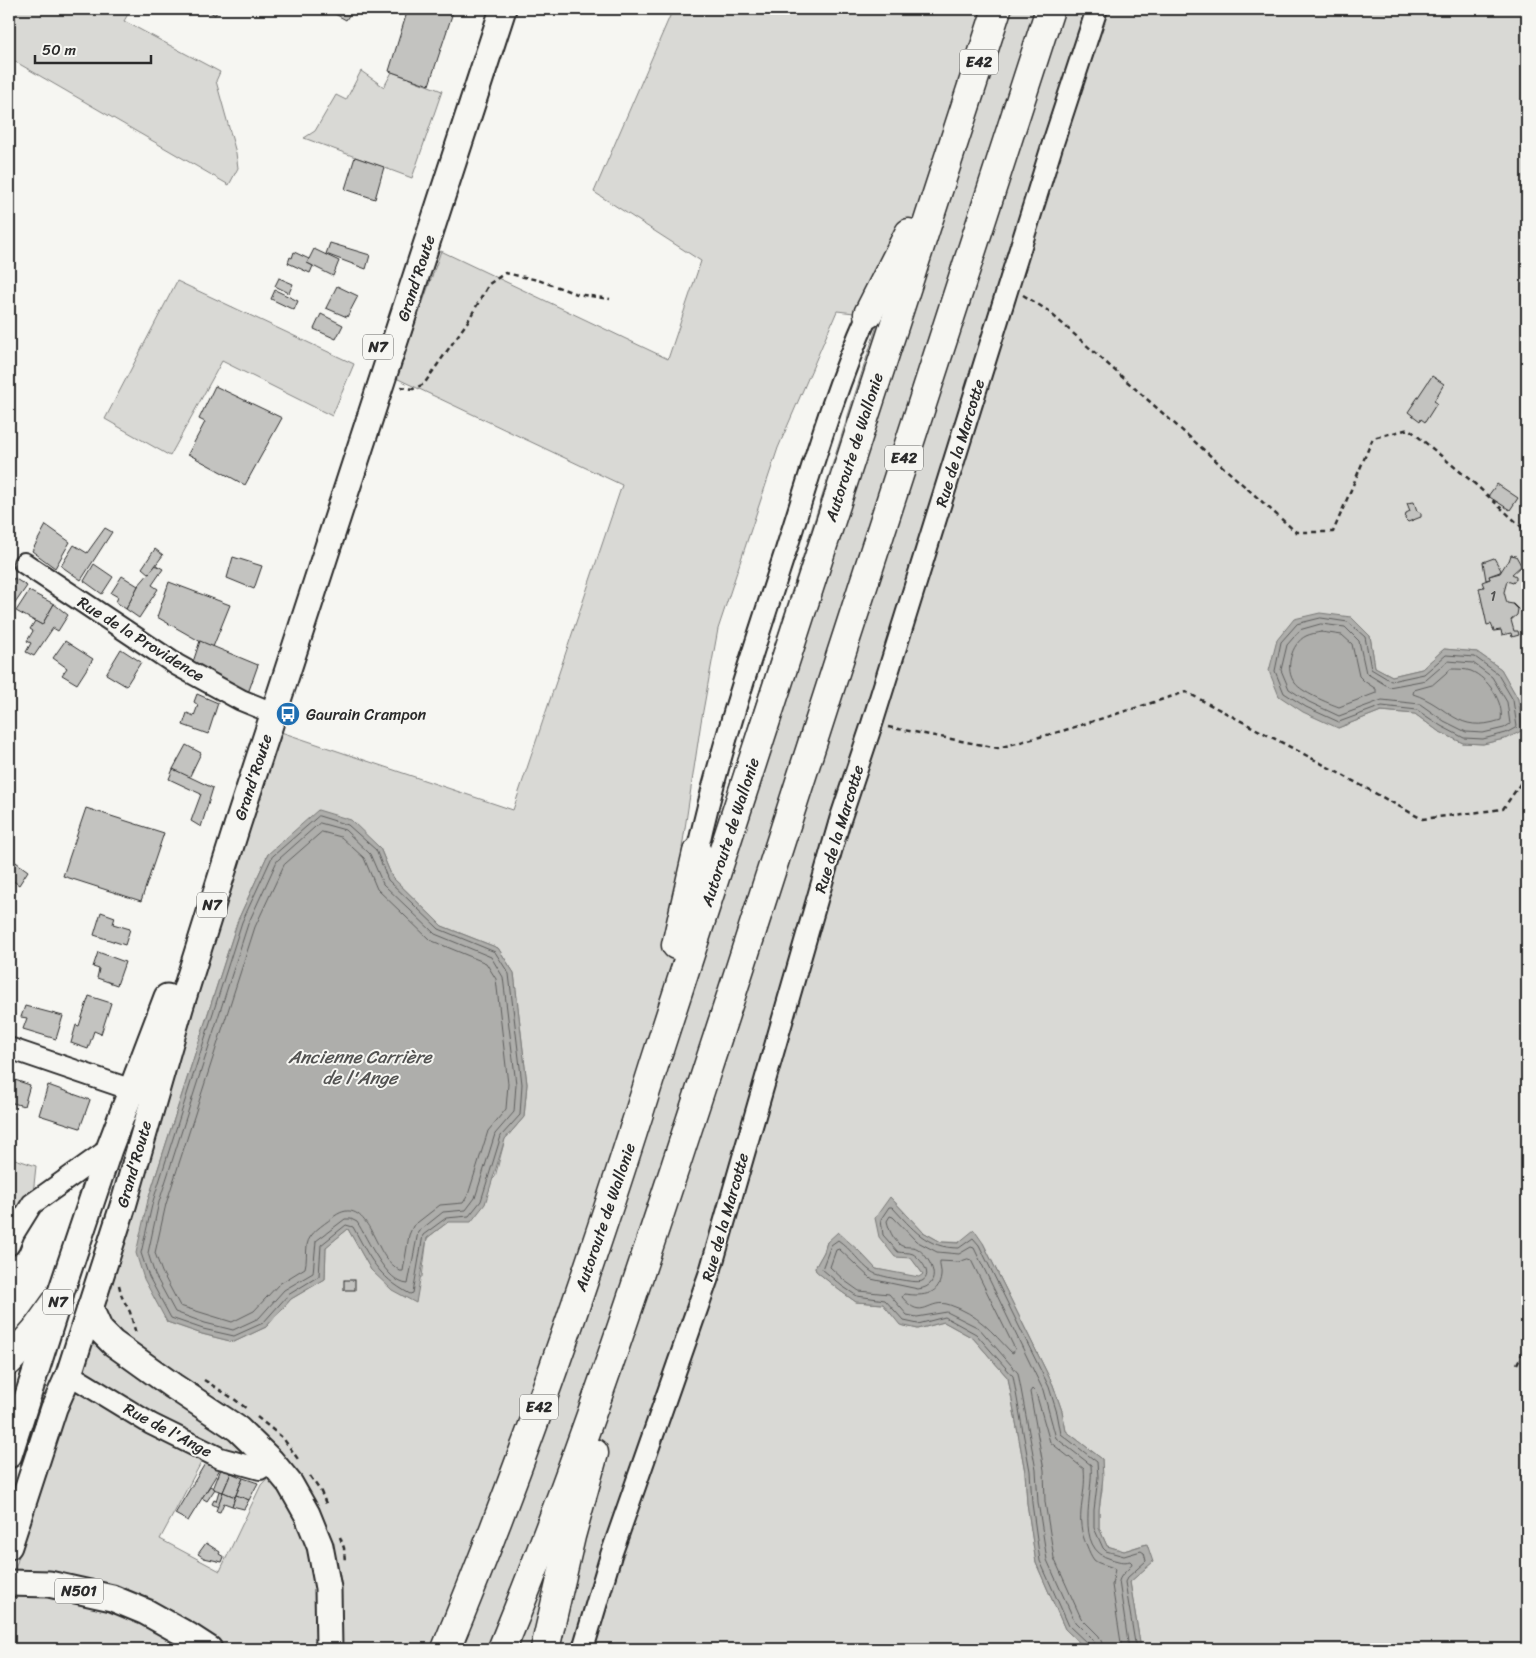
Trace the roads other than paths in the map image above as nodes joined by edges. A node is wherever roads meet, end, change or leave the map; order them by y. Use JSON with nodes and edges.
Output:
{"nodes":[{"id":1,"x":997,"y":9,"type":"edge"},
{"id":2,"x":1050,"y":9,"type":"edge"},
{"id":3,"x":1097,"y":9,"type":"edge"},
{"id":4,"x":496,"y":10,"type":"edge"},
{"id":5,"x":962,"y":115,"type":"junction"},
{"id":6,"x":868,"y":314,"type":"joint"},
{"id":7,"x":24,"y":564,"type":"dead end"},
{"id":8,"x":267,"y":710,"type":"junction"},
{"id":9,"x":697,"y":852,"type":"joint"},
{"id":10,"x":9,"y":1048,"type":"edge"},
{"id":11,"x":656,"y":1059,"type":"junction"},
{"id":12,"x":142,"y":1094,"type":"junction"},
{"id":13,"x":109,"y":1149,"type":"junction"},
{"id":14,"x":9,"y":1245,"type":"edge"},
{"id":15,"x":59,"y":1298,"type":"junction"},
{"id":16,"x":90,"y":1308,"type":"junction"},
{"id":17,"x":80,"y":1340,"type":"junction"},
{"id":18,"x":113,"y":1344,"type":"junction"},
{"id":19,"x":9,"y":1362,"type":"edge"},
{"id":20,"x":37,"y":1366,"type":"junction"},
{"id":21,"x":69,"y":1374,"type":"junction"},
{"id":22,"x":596,"y":1400,"type":"junction"},
{"id":23,"x":9,"y":1455,"type":"edge"},
{"id":24,"x":271,"y":1461,"type":"junction"},
{"id":25,"x":9,"y":1546,"type":"edge"},
{"id":26,"x":9,"y":1583,"type":"edge"},
{"id":27,"x":146,"y":1612,"type":"junction"},
{"id":28,"x":176,"y":1649,"type":"edge"},
{"id":29,"x":209,"y":1649,"type":"edge"},
{"id":30,"x":329,"y":1649,"type":"edge"},
{"id":31,"x":446,"y":1649,"type":"edge"},
{"id":32,"x":502,"y":1649,"type":"edge"},
{"id":33,"x":545,"y":1649,"type":"edge"},
{"id":34,"x":583,"y":1649,"type":"edge"}],
"edges":[{"from":1,"to":5,"type":"highway","name":"Autoroute de Wallonie","number":"E42"},
{"from":2,"to":22,"type":"highway","number":"E42"},
{"from":3,"to":34,"type":"street","name":"Rue de la Marcotte"},
{"from":4,"to":8,"type":"main road","name":"Grand'Route","number":"N7"},
{"from":4,"to":8,"type":"main road","name":"Grand'Route","number":"N7"},
{"from":5,"to":6,"type":"highway"},
{"from":5,"to":11,"type":"highway","name":"Autoroute de Wallonie","number":"E42"},
{"from":6,"to":9,"type":"street"},
{"from":7,"to":8,"type":"street","name":"Rue de la Providence"},
{"from":8,"to":12,"type":"main road","name":"Grand'Route","number":"N7"},
{"from":9,"to":11,"type":"highway"},
{"from":10,"to":12,"type":"street"},
{"from":11,"to":31,"type":"highway","name":"Autoroute de Wallonie","number":"E42"},
{"from":12,"to":13,"type":"main road","name":"Grand'Route","number":"N7"},
{"from":12,"to":16,"type":"main road","name":"Grand'Route","number":"N7"},
{"from":13,"to":14,"type":"street"},
{"from":13,"to":15,"type":"main road","name":"Grand'Route","number":"N7"},
{"from":15,"to":19,"type":"highway"},
{"from":15,"to":20,"type":"main road","name":"Grand'Route","number":"N7"},
{"from":16,"to":17,"type":"main road","name":"Grand'Route","number":"N7"},
{"from":16,"to":18,"type":"main road"},
{"from":17,"to":18,"type":"main road"},
{"from":17,"to":20,"type":"main road"},
{"from":17,"to":21,"type":"main road","name":"Grand'Route","number":"N7"},
{"from":18,"to":24,"type":"main road"},
{"from":20,"to":23,"type":"main road","name":"Grand'Route","number":"N7"},
{"from":21,"to":24,"type":"street","name":"Rue de l'Ange"},
{"from":21,"to":25,"type":"main road","name":"Grand'Route","number":"N7"},
{"from":22,"to":32,"type":"highway","number":"E42"},
{"from":22,"to":33,"type":"highway"},
{"from":24,"to":30,"type":"main road"},
{"from":26,"to":27,"type":"main road","number":"N501"},
{"from":27,"to":28,"type":"main road"},
{"from":27,"to":29,"type":"main road","number":"N501"}]}
